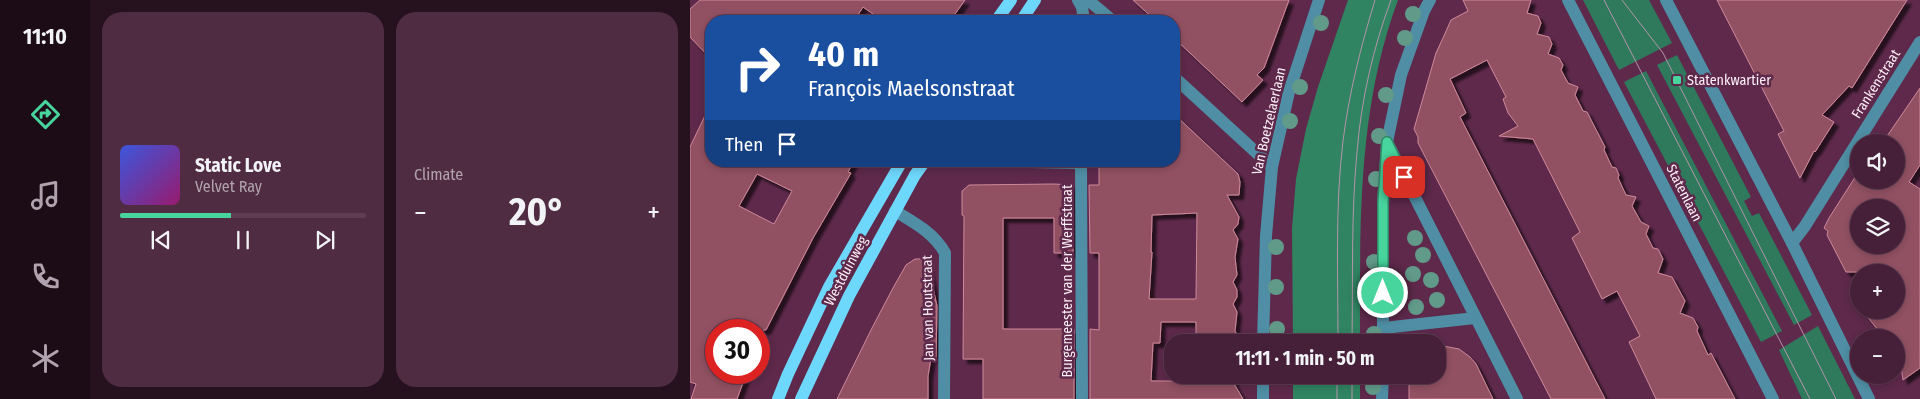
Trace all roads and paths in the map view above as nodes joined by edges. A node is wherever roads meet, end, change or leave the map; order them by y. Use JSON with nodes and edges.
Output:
{"nodes":[{"id":1,"x":1011,"y":0,"type":"edge"},
{"id":2,"x":1035,"y":0,"type":"edge"},
{"id":3,"x":1078,"y":0,"type":"edge"},
{"id":4,"x":1319,"y":0,"type":"edge"},
{"id":5,"x":1430,"y":0,"type":"edge"},
{"id":6,"x":1568,"y":0,"type":"edge"},
{"id":7,"x":1666,"y":0,"type":"edge"},
{"id":8,"x":1093,"y":4,"type":"edge"},
{"id":9,"x":1000,"y":15,"type":"edge"},
{"id":10,"x":1025,"y":15,"type":"edge"},
{"id":11,"x":1083,"y":15,"type":"edge"},
{"id":12,"x":1106,"y":15,"type":"edge"},
{"id":13,"x":1920,"y":42,"type":"edge"},
{"id":14,"x":1180,"y":83,"type":"edge"},
{"id":15,"x":1387,"y":142,"type":"junction"},
{"id":16,"x":899,"y":167,"type":"edge"},
{"id":17,"x":921,"y":167,"type":"edge"},
{"id":18,"x":1081,"y":167,"type":"edge"},
{"id":19,"x":1272,"y":167,"type":"junction"},
{"id":20,"x":895,"y":211,"type":"junction"},
{"id":21,"x":1792,"y":243,"type":"junction"},
{"id":22,"x":1475,"y":318,"type":"junction"},
{"id":23,"x":1383,"y":328,"type":"junction"},
{"id":24,"x":1263,"y":334,"type":"edge"},
{"id":25,"x":1383,"y":334,"type":"edge"},
{"id":26,"x":1263,"y":384,"type":"edge"},
{"id":27,"x":1383,"y":384,"type":"edge"},
{"id":28,"x":778,"y":399,"type":"edge"},
{"id":29,"x":801,"y":399,"type":"edge"},
{"id":30,"x":944,"y":399,"type":"edge"},
{"id":31,"x":1082,"y":399,"type":"edge"},
{"id":32,"x":1263,"y":399,"type":"edge"},
{"id":33,"x":1382,"y":399,"type":"edge"},
{"id":34,"x":1517,"y":399,"type":"edge"},
{"id":35,"x":1774,"y":399,"type":"edge"},
{"id":36,"x":1869,"y":399,"type":"edge"}],
"edges":[{"from":1,"to":9,"type":"main road"},
{"from":2,"to":10,"type":"main road"},
{"from":3,"to":11,"type":"street"},
{"from":4,"to":19,"type":"street","name":"Van Boetzelaerlaan"},
{"from":5,"to":15,"type":"street"},
{"from":6,"to":35,"type":"street","name":"Statenlaan"},
{"from":7,"to":21,"type":"street"},
{"from":8,"to":12,"type":"street"},
{"from":13,"to":21,"type":"street","name":"Frankenstraat"},
{"from":14,"to":19,"type":"street"},
{"from":15,"to":22,"type":"street"},
{"from":15,"to":23,"type":"street"},
{"from":16,"to":28,"type":"main road","name":"Westduinweg"},
{"from":17,"to":20,"type":"main road","name":"Westduinweg"},
{"from":18,"to":31,"type":"street","name":"Burgemeester van der Werffstraat"},
{"from":19,"to":24,"type":"street","name":"Van Boetzelaerlaan"},
{"from":20,"to":29,"type":"main road","name":"Westduinweg"},
{"from":20,"to":30,"type":"street","name":"Jan van Houtstraat"},
{"from":21,"to":36,"type":"street"},
{"from":22,"to":23,"type":"street"},
{"from":22,"to":34,"type":"street"},
{"from":23,"to":25,"type":"street"},
{"from":26,"to":32,"type":"street"},
{"from":27,"to":33,"type":"street"}]}
